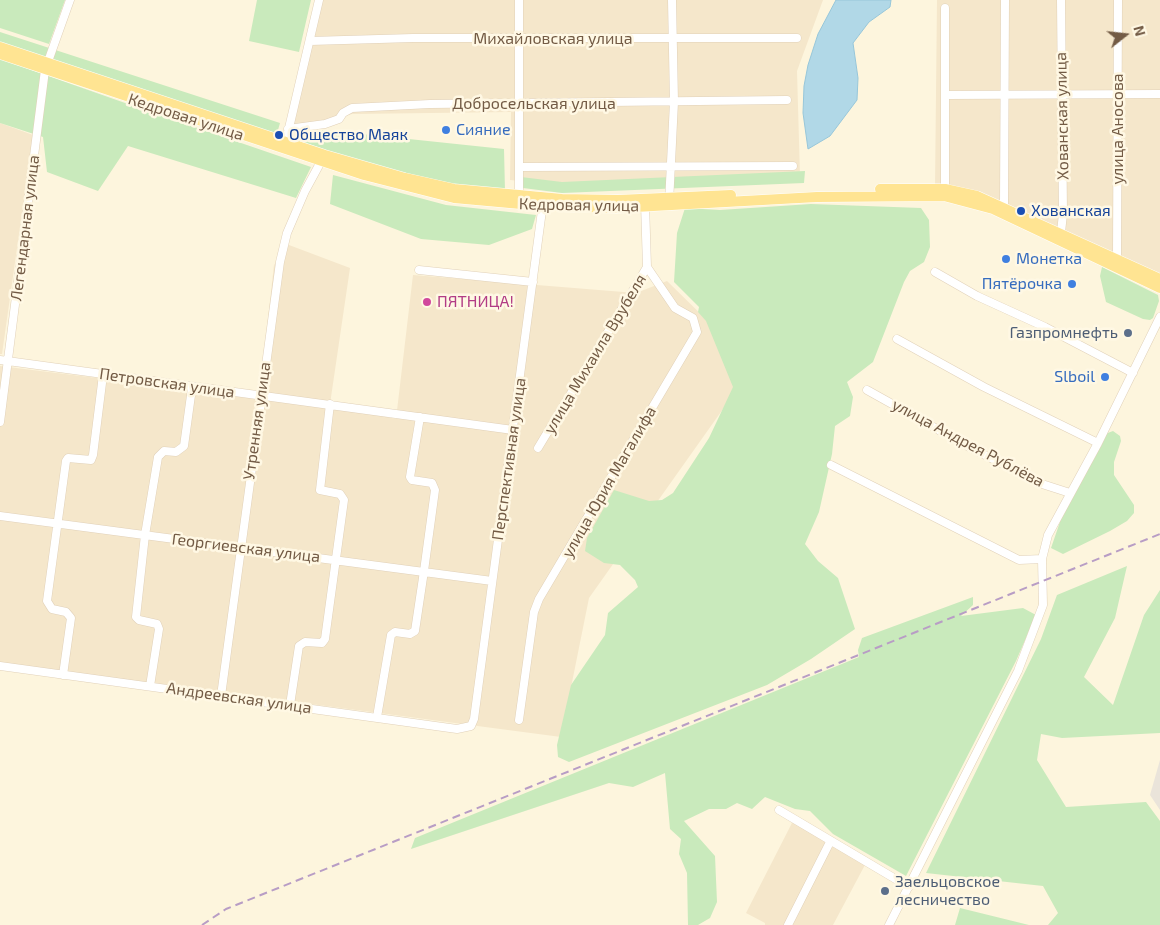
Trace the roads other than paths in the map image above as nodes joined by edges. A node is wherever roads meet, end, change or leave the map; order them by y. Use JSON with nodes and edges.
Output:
{"nodes":[{"id":1,"x":70,"y":0,"type":"edge"},
{"id":2,"x":319,"y":0,"type":"edge"},
{"id":3,"x":519,"y":0,"type":"edge"},
{"id":4,"x":672,"y":0,"type":"edge"},
{"id":5,"x":1005,"y":0,"type":"edge"},
{"id":6,"x":1060,"y":0,"type":"edge"},
{"id":7,"x":1118,"y":0,"type":"edge"},
{"id":8,"x":945,"y":8,"type":"dead end"},
{"id":9,"x":671,"y":38,"type":"junction"},
{"id":10,"x":797,"y":38,"type":"dead end"},
{"id":11,"x":519,"y":40,"type":"junction"},
{"id":12,"x":310,"y":41,"type":"junction"},
{"id":13,"x":0,"y":47,"type":"edge"},
{"id":14,"x":0,"y":54,"type":"edge"},
{"id":15,"x":46,"y":66,"type":"junction"},
{"id":16,"x":1004,"y":93,"type":"junction"},
{"id":17,"x":1060,"y":93,"type":"junction"},
{"id":18,"x":1160,"y":94,"type":"edge"},
{"id":19,"x":946,"y":95,"type":"junction"},
{"id":20,"x":1118,"y":95,"type":"junction"},
{"id":21,"x":787,"y":100,"type":"dead end"},
{"id":22,"x":674,"y":102,"type":"junction"},
{"id":23,"x":518,"y":104,"type":"junction"},
{"id":24,"x":288,"y":129,"type":"junction"},
{"id":25,"x":285,"y":146,"type":"junction"},
{"id":26,"x":323,"y":158,"type":"junction"},
{"id":27,"x":671,"y":166,"type":"junction"},
{"id":28,"x":793,"y":166,"type":"dead end"},
{"id":29,"x":519,"y":167,"type":"junction"},
{"id":30,"x":945,"y":189,"type":"junction"},
{"id":31,"x":519,"y":200,"type":"junction"},
{"id":32,"x":669,"y":201,"type":"junction"},
{"id":33,"x":543,"y":202,"type":"junction"},
{"id":34,"x":645,"y":203,"type":"junction"},
{"id":35,"x":1004,"y":206,"type":"junction"},
{"id":36,"x":1060,"y":232,"type":"junction"},
{"id":37,"x":1116,"y":259,"type":"junction"},
{"id":38,"x":647,"y":268,"type":"junction"},
{"id":39,"x":418,"y":270,"type":"dead end"},
{"id":40,"x":935,"y":272,"type":"dead end"},
{"id":41,"x":1160,"y":279,"type":"edge"},
{"id":42,"x":533,"y":282,"type":"junction"},
{"id":43,"x":1160,"y":288,"type":"edge"},
{"id":44,"x":1160,"y":317,"type":"edge"},
{"id":45,"x":897,"y":340,"type":"dead end"},
{"id":46,"x":4,"y":361,"type":"edge"},
{"id":47,"x":1133,"y":373,"type":"junction"},
{"id":48,"x":103,"y":375,"type":"junction"},
{"id":49,"x":192,"y":388,"type":"junction"},
{"id":50,"x":867,"y":390,"type":"dead end"},
{"id":51,"x":260,"y":395,"type":"junction"},
{"id":52,"x":330,"y":404,"type":"junction"},
{"id":53,"x":420,"y":417,"type":"junction"},
{"id":54,"x":0,"y":422,"type":"edge"},
{"id":55,"x":513,"y":430,"type":"junction"},
{"id":56,"x":1098,"y":443,"type":"junction"},
{"id":57,"x":538,"y":448,"type":"dead end"},
{"id":58,"x":831,"y":465,"type":"dead end"},
{"id":59,"x":1070,"y":493,"type":"junction"},
{"id":60,"x":0,"y":516,"type":"edge"},
{"id":61,"x":59,"y":523,"type":"junction"},
{"id":62,"x":145,"y":535,"type":"junction"},
{"id":63,"x":241,"y":547,"type":"junction"},
{"id":64,"x":335,"y":559,"type":"junction"},
{"id":65,"x":1042,"y":559,"type":"junction"},
{"id":66,"x":424,"y":571,"type":"junction"},
{"id":67,"x":492,"y":581,"type":"junction"},
{"id":68,"x":0,"y":666,"type":"edge"},
{"id":69,"x":62,"y":675,"type":"junction"},
{"id":70,"x":150,"y":686,"type":"junction"},
{"id":71,"x":221,"y":696,"type":"junction"},
{"id":72,"x":290,"y":705,"type":"junction"},
{"id":73,"x":377,"y":717,"type":"junction"},
{"id":74,"x":474,"y":719,"type":"joint"},
{"id":75,"x":518,"y":720,"type":"dead end"},
{"id":76,"x":779,"y":810,"type":"dead end"},
{"id":77,"x":830,"y":842,"type":"junction"},
{"id":78,"x":909,"y":887,"type":"junction"},
{"id":79,"x":788,"y":925,"type":"edge"},
{"id":80,"x":889,"y":925,"type":"edge"}],
"edges":[{"from":1,"to":15,"type":"street","name":"Легендарная улица"},
{"from":2,"to":12,"type":"street"},
{"from":3,"to":11,"type":"street"},
{"from":4,"to":9,"type":"street"},
{"from":5,"to":16,"type":"street"},
{"from":6,"to":17,"type":"street","name":"Хованская улица"},
{"from":7,"to":20,"type":"street","name":"улица Аносова"},
{"from":8,"to":19,"type":"street"},
{"from":9,"to":10,"type":"street","name":"Михайловская улица"},
{"from":9,"to":11,"type":"street","name":"Михайловская улица"},
{"from":9,"to":22,"type":"street"},
{"from":11,"to":12,"type":"street","name":"Михайловская улица"},
{"from":11,"to":23,"type":"street"},
{"from":12,"to":24,"type":"street"},
{"from":13,"to":15,"type":"main road","name":"Кедровая улица"},
{"from":14,"to":15,"type":"main road","name":"Кедровая улица"},
{"from":15,"to":25,"type":"main road","name":"Кедровая улица"},
{"from":15,"to":46,"type":"street","name":"Легендарная улица"},
{"from":16,"to":17,"type":"street"},
{"from":16,"to":19,"type":"street"},
{"from":16,"to":35,"type":"street"},
{"from":17,"to":20,"type":"street"},
{"from":17,"to":36,"type":"street","name":"Хованская улица"},
{"from":18,"to":20,"type":"street"},
{"from":19,"to":30,"type":"street"},
{"from":20,"to":37,"type":"street","name":"улица Аносова"},
{"from":21,"to":22,"type":"street","name":"Добросельская улица"},
{"from":22,"to":23,"type":"street","name":"Добросельская улица"},
{"from":22,"to":27,"type":"street"},
{"from":23,"to":24,"type":"street","name":"Добросельская улица"},
{"from":23,"to":29,"type":"street"},
{"from":24,"to":25,"type":"street"},
{"from":25,"to":26,"type":"main road","name":"Кедровая улица"},
{"from":26,"to":31,"type":"main road","name":"Кедровая улица"},
{"from":26,"to":51,"type":"street","name":"Утренняя улица"},
{"from":27,"to":28,"type":"street"},
{"from":27,"to":29,"type":"street"},
{"from":27,"to":32,"type":"street"},
{"from":29,"to":31,"type":"street"},
{"from":30,"to":32,"type":"main road","name":"Кедровая улица"},
{"from":30,"to":35,"type":"main road","name":"Кедровая улица"},
{"from":31,"to":33,"type":"main road","name":"Кедровая улица"},
{"from":32,"to":34,"type":"main road","name":"Кедровая улица"},
{"from":32,"to":43,"type":"main road","name":"Кедровая улица"},
{"from":33,"to":34,"type":"main road","name":"Кедровая улица"},
{"from":33,"to":42,"type":"street","name":"Перспективная улица"},
{"from":34,"to":38,"type":"street","name":"улица Михаила Врубеля"},
{"from":35,"to":36,"type":"main road","name":"Кедровая улица"},
{"from":36,"to":37,"type":"main road","name":"Кедровая улица"},
{"from":37,"to":41,"type":"main road","name":"Кедровая улица"},
{"from":38,"to":57,"type":"street","name":"улица Михаила Врубеля"},
{"from":38,"to":75,"type":"street","name":"улица Юрия Магалифа"},
{"from":39,"to":42,"type":"street"},
{"from":40,"to":47,"type":"street"},
{"from":42,"to":55,"type":"street","name":"Перспективная улица"},
{"from":44,"to":47,"type":"street"},
{"from":45,"to":56,"type":"street"},
{"from":46,"to":48,"type":"street","name":"Петровская улица"},
{"from":46,"to":54,"type":"street","name":"Легендарная улица"},
{"from":47,"to":56,"type":"street"},
{"from":48,"to":49,"type":"street","name":"Петровская улица"},
{"from":48,"to":61,"type":"street"},
{"from":49,"to":51,"type":"street","name":"Петровская улица"},
{"from":49,"to":62,"type":"street"},
{"from":50,"to":59,"type":"street","name":"улица Андрея Рублёва"},
{"from":51,"to":52,"type":"street","name":"Петровская улица"},
{"from":51,"to":63,"type":"street","name":"Утренняя улица"},
{"from":52,"to":53,"type":"street","name":"Петровская улица"},
{"from":52,"to":64,"type":"street"},
{"from":53,"to":55,"type":"street","name":"Петровская улица"},
{"from":53,"to":66,"type":"street"},
{"from":55,"to":67,"type":"street","name":"Перспективная улица"},
{"from":56,"to":59,"type":"street"},
{"from":58,"to":65,"type":"street"},
{"from":59,"to":65,"type":"street"},
{"from":60,"to":61,"type":"street","name":"Георгиевская улица"},
{"from":61,"to":62,"type":"street","name":"Георгиевская улица"},
{"from":61,"to":69,"type":"street"},
{"from":62,"to":63,"type":"street","name":"Георгиевская улица"},
{"from":62,"to":70,"type":"street"},
{"from":63,"to":64,"type":"street","name":"Георгиевская улица"},
{"from":63,"to":71,"type":"street","name":"Утренняя улица"},
{"from":64,"to":66,"type":"street","name":"Георгиевская улица"},
{"from":64,"to":72,"type":"street"},
{"from":65,"to":78,"type":"street"},
{"from":66,"to":67,"type":"street","name":"Георгиевская улица"},
{"from":66,"to":73,"type":"street"},
{"from":67,"to":74,"type":"street","name":"Перспективная улица"},
{"from":68,"to":69,"type":"street","name":"Андреевская улица"},
{"from":69,"to":70,"type":"street","name":"Андреевская улица"},
{"from":70,"to":71,"type":"street","name":"Андреевская улица"},
{"from":71,"to":72,"type":"street","name":"Андреевская улица"},
{"from":72,"to":73,"type":"street","name":"Андреевская улица"},
{"from":73,"to":74,"type":"street","name":"Андреевская улица"},
{"from":76,"to":77,"type":"street"},
{"from":77,"to":78,"type":"street"},
{"from":77,"to":79,"type":"street"},
{"from":78,"to":80,"type":"street"}]}
